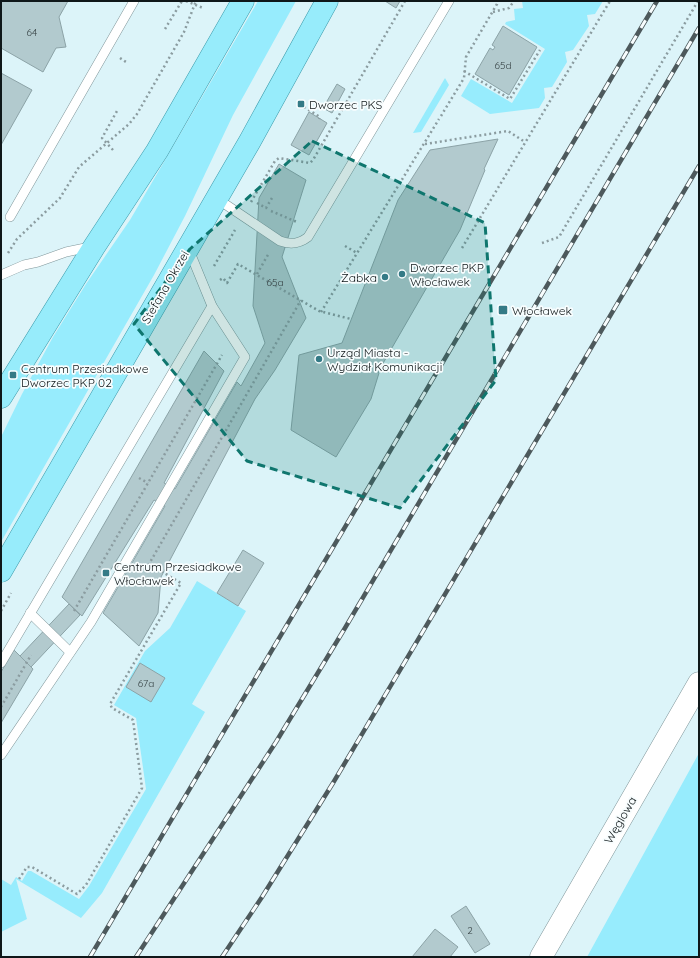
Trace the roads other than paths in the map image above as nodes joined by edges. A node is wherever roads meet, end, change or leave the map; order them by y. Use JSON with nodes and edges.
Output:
{"nodes":[{"id":1,"x":134,"y":1,"type":"edge"},
{"id":2,"x":243,"y":1,"type":"edge"},
{"id":3,"x":327,"y":1,"type":"edge"},
{"id":4,"x":449,"y":1,"type":"edge"},
{"id":5,"x":216,"y":198,"type":"junction"},
{"id":6,"x":10,"y":217,"type":"dead end"},
{"id":7,"x":94,"y":247,"type":"junction"},
{"id":8,"x":187,"y":247,"type":"junction"},
{"id":9,"x":4,"y":274,"type":"edge"},
{"id":10,"x":212,"y":306,"type":"junction"},
{"id":11,"x":1,"y":397,"type":"edge"},
{"id":12,"x":1,"y":572,"type":"edge"},
{"id":13,"x":30,"y":613,"type":"junction"},
{"id":14,"x":70,"y":652,"type":"junction"},
{"id":15,"x":1,"y":663,"type":"edge"},
{"id":16,"x":699,"y":683,"type":"edge"},
{"id":17,"x":1,"y":755,"type":"edge"},
{"id":18,"x":541,"y":957,"type":"edge"}],
"edges":[{"from":1,"to":6,"type":"lane"},
{"from":2,"to":7,"type":"main road"},
{"from":3,"to":5,"type":"main road","name":"Stefana Okrzei"},
{"from":4,"to":5,"type":"lane"},
{"from":5,"to":8,"type":"main road","name":"Stefana Okrzei"},
{"from":7,"to":9,"type":"lane"},
{"from":7,"to":11,"type":"main road"},
{"from":8,"to":10,"type":"lane"},
{"from":8,"to":12,"type":"main road","name":"Stefana Okrzei"},
{"from":10,"to":13,"type":"lane"},
{"from":10,"to":14,"type":"lane"},
{"from":13,"to":14,"type":"lane"},
{"from":13,"to":15,"type":"lane"},
{"from":14,"to":17,"type":"lane"},
{"from":16,"to":18,"type":"street","name":"Węglowa"}]}
